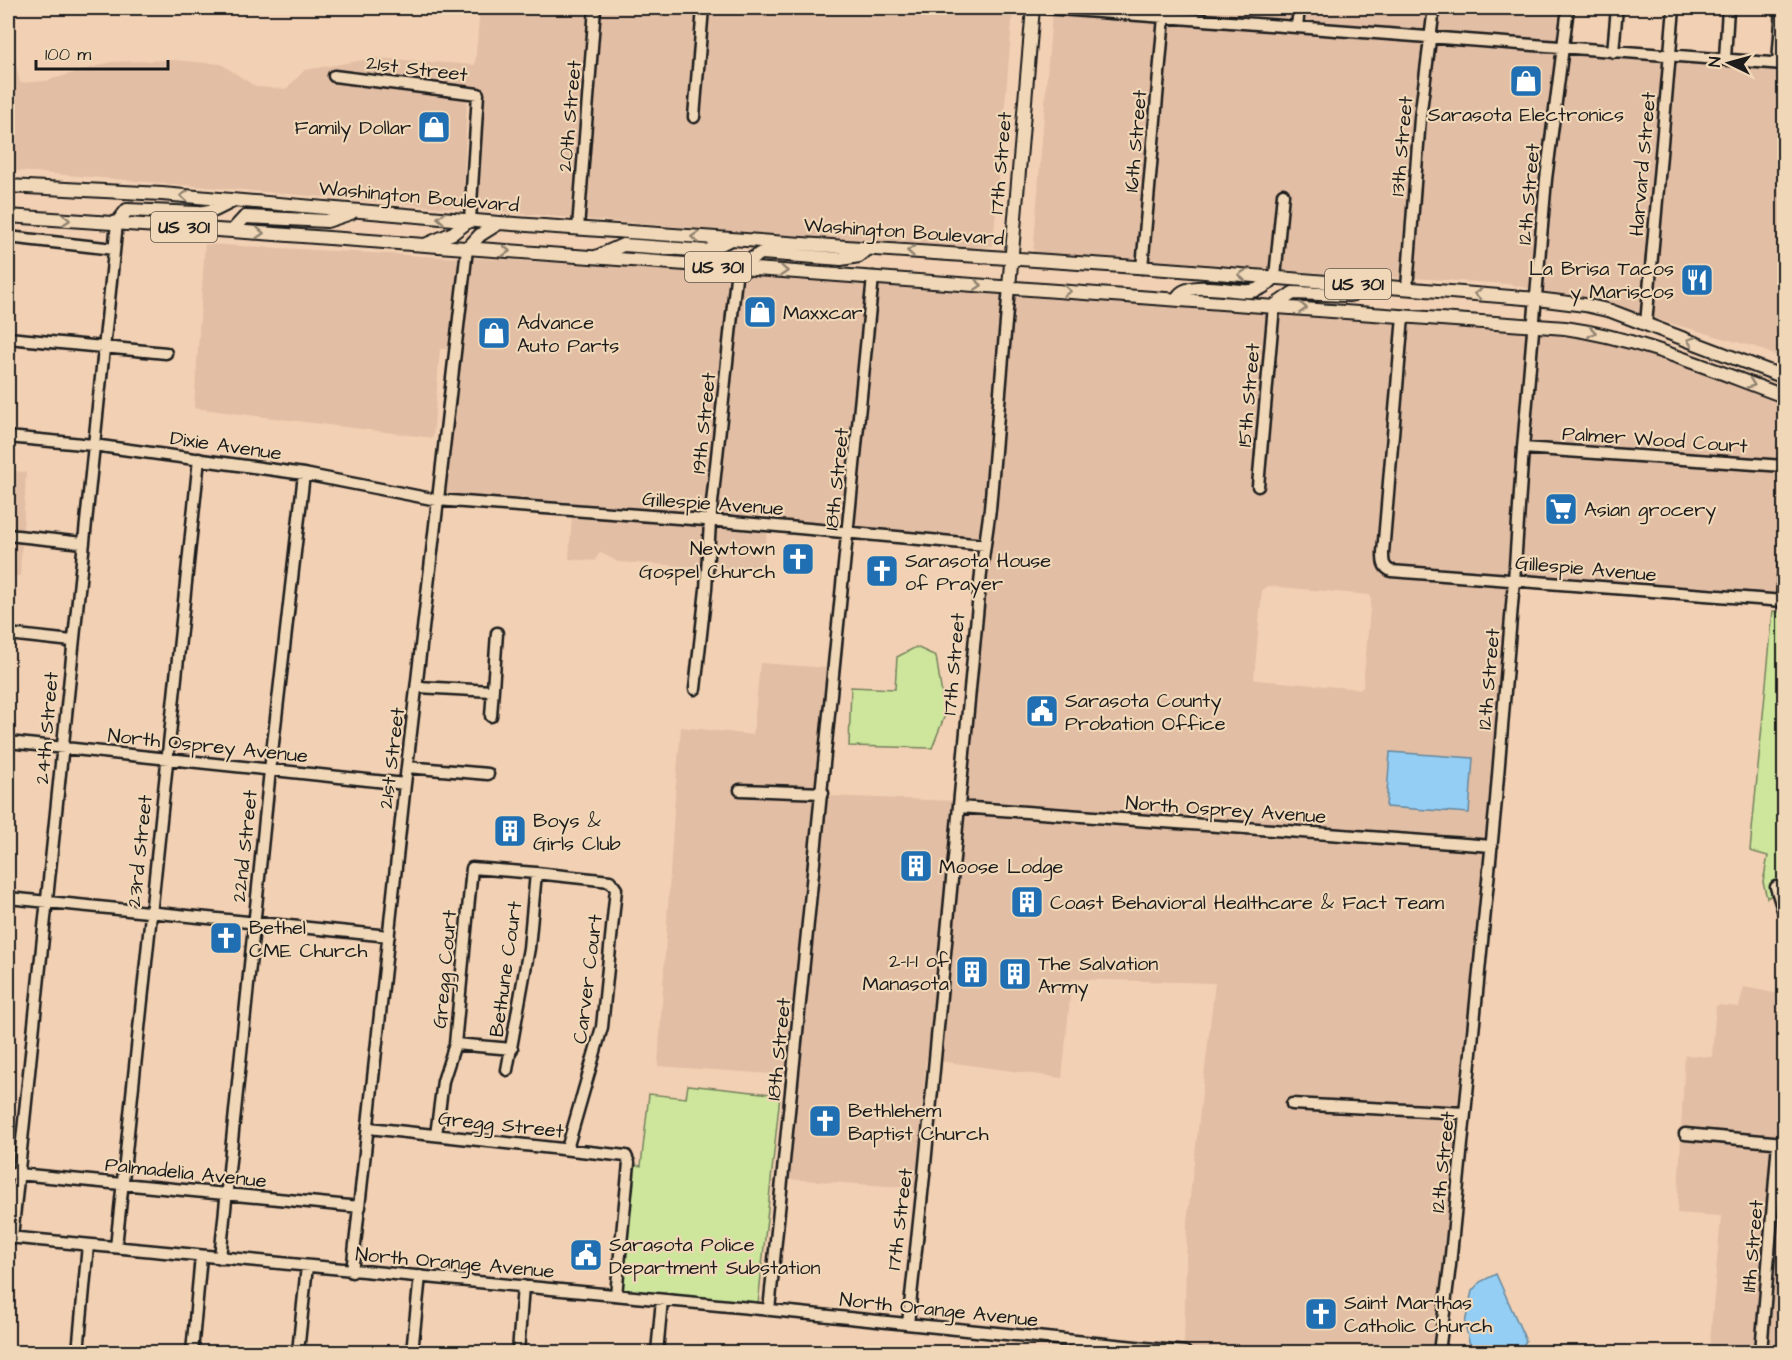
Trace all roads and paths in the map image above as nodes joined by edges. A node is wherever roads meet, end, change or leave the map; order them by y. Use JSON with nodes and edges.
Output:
{"nodes":[{"id":1,"x":596,"y":8,"type":"edge"},
{"id":2,"x":703,"y":8,"type":"edge"},
{"id":3,"x":1033,"y":8,"type":"edge"},
{"id":4,"x":1046,"y":8,"type":"edge"},
{"id":5,"x":1299,"y":8,"type":"edge"},
{"id":6,"x":1434,"y":8,"type":"edge"},
{"id":7,"x":1568,"y":8,"type":"edge"},
{"id":8,"x":1617,"y":8,"type":"edge"},
{"id":9,"x":1674,"y":8,"type":"edge"},
{"id":10,"x":1728,"y":8,"type":"edge"},
{"id":11,"x":1782,"y":8,"type":"edge"},
{"id":12,"x":1164,"y":17,"type":"junction"},
{"id":13,"x":1297,"y":27,"type":"junction"},
{"id":14,"x":1431,"y":38,"type":"junction"},
{"id":15,"x":1563,"y":48,"type":"junction"},
{"id":16,"x":1613,"y":52,"type":"junction"},
{"id":17,"x":1669,"y":56,"type":"junction"},
{"id":18,"x":1725,"y":59,"type":"junction"},
{"id":19,"x":1781,"y":63,"type":"edge"},
{"id":20,"x":334,"y":76,"type":"dead end"},
{"id":21,"x":694,"y":117,"type":"dead end"},
{"id":22,"x":8,"y":186,"type":"edge"},
{"id":23,"x":1283,"y":194,"type":"dead end"},
{"id":24,"x":235,"y":201,"type":"junction"},
{"id":25,"x":354,"y":211,"type":"junction"},
{"id":26,"x":8,"y":216,"type":"edge"},
{"id":27,"x":470,"y":220,"type":"junction"},
{"id":28,"x":117,"y":222,"type":"junction"},
{"id":29,"x":499,"y":223,"type":"junction"},
{"id":30,"x":578,"y":228,"type":"junction"},
{"id":31,"x":232,"y":231,"type":"junction"},
{"id":32,"x":8,"y":237,"type":"edge"},
{"id":33,"x":730,"y":239,"type":"junction"},
{"id":34,"x":426,"y":245,"type":"junction"},
{"id":35,"x":870,"y":248,"type":"junction"},
{"id":36,"x":114,"y":249,"type":"junction"},
{"id":37,"x":467,"y":249,"type":"junction"},
{"id":38,"x":595,"y":257,"type":"junction"},
{"id":39,"x":1011,"y":258,"type":"junction"},
{"id":40,"x":737,"y":268,"type":"junction"},
{"id":41,"x":1142,"y":268,"type":"junction"},
{"id":42,"x":873,"y":277,"type":"junction"},
{"id":43,"x":1275,"y":278,"type":"junction"},
{"id":44,"x":1367,"y":285,"type":"junction"},
{"id":45,"x":1009,"y":287,"type":"junction"},
{"id":46,"x":1407,"y":288,"type":"junction"},
{"id":47,"x":1177,"y":299,"type":"junction"},
{"id":48,"x":1537,"y":299,"type":"junction"},
{"id":49,"x":1274,"y":306,"type":"junction"},
{"id":50,"x":1403,"y":316,"type":"junction"},
{"id":51,"x":1646,"y":324,"type":"junction"},
{"id":52,"x":1534,"y":326,"type":"junction"},
{"id":53,"x":8,"y":338,"type":"edge"},
{"id":54,"x":104,"y":346,"type":"junction"},
{"id":55,"x":166,"y":353,"type":"dead end"},
{"id":56,"x":1785,"y":376,"type":"edge"},
{"id":57,"x":1785,"y":396,"type":"edge"},
{"id":58,"x":8,"y":437,"type":"edge"},
{"id":59,"x":93,"y":445,"type":"junction"},
{"id":60,"x":1523,"y":448,"type":"junction"},
{"id":61,"x":199,"y":459,"type":"junction"},
{"id":62,"x":1785,"y":466,"type":"edge"},
{"id":63,"x":304,"y":474,"type":"junction"},
{"id":64,"x":1258,"y":486,"type":"dead end"},
{"id":65,"x":437,"y":500,"type":"junction"},
{"id":66,"x":710,"y":522,"type":"junction"},
{"id":67,"x":848,"y":532,"type":"junction"},
{"id":68,"x":8,"y":535,"type":"edge"},
{"id":69,"x":83,"y":543,"type":"junction"},
{"id":70,"x":985,"y":544,"type":"junction"},
{"id":71,"x":1785,"y":564,"type":"edge"},
{"id":72,"x":1514,"y":581,"type":"junction"},
{"id":73,"x":1783,"y":601,"type":"edge"},
{"id":74,"x":497,"y":633,"type":"dead end"},
{"id":75,"x":8,"y":634,"type":"edge"},
{"id":76,"x":72,"y":641,"type":"junction"},
{"id":77,"x":418,"y":687,"type":"junction"},
{"id":78,"x":695,"y":689,"type":"dead end"},
{"id":79,"x":492,"y":691,"type":"junction"},
{"id":80,"x":491,"y":716,"type":"dead end"},
{"id":81,"x":8,"y":742,"type":"edge"},
{"id":82,"x":63,"y":747,"type":"junction"},
{"id":83,"x":167,"y":760,"type":"junction"},
{"id":84,"x":407,"y":767,"type":"junction"},
{"id":85,"x":270,"y":770,"type":"junction"},
{"id":86,"x":488,"y":774,"type":"dead end"},
{"id":87,"x":405,"y":784,"type":"junction"},
{"id":88,"x":740,"y":790,"type":"dead end"},
{"id":89,"x":823,"y":793,"type":"junction"},
{"id":90,"x":959,"y":807,"type":"junction"},
{"id":91,"x":1491,"y":846,"type":"junction"},
{"id":92,"x":536,"y":873,"type":"junction"},
{"id":93,"x":1776,"y":887,"type":"dead end"},
{"id":94,"x":8,"y":898,"type":"edge"},
{"id":95,"x":47,"y":902,"type":"junction"},
{"id":96,"x":150,"y":912,"type":"junction"},
{"id":97,"x":1785,"y":913,"type":"edge"},
{"id":98,"x":255,"y":922,"type":"junction"},
{"id":99,"x":389,"y":936,"type":"junction"},
{"id":100,"x":455,"y":1044,"type":"junction"},
{"id":101,"x":512,"y":1049,"type":"junction"},
{"id":102,"x":507,"y":1070,"type":"dead end"},
{"id":103,"x":1292,"y":1104,"type":"dead end"},
{"id":104,"x":1465,"y":1113,"type":"junction"},
{"id":105,"x":369,"y":1128,"type":"junction"},
{"id":106,"x":1685,"y":1134,"type":"dead end"},
{"id":107,"x":436,"y":1135,"type":"junction"},
{"id":108,"x":1781,"y":1142,"type":"edge"},
{"id":109,"x":567,"y":1149,"type":"junction"},
{"id":110,"x":13,"y":1173,"type":"edge"},
{"id":111,"x":122,"y":1184,"type":"junction"},
{"id":112,"x":226,"y":1195,"type":"junction"},
{"id":113,"x":360,"y":1207,"type":"junction"},
{"id":114,"x":10,"y":1237,"type":"edge"},
{"id":115,"x":88,"y":1245,"type":"junction"},
{"id":116,"x":116,"y":1247,"type":"junction"},
{"id":117,"x":201,"y":1256,"type":"junction"},
{"id":118,"x":220,"y":1258,"type":"junction"},
{"id":119,"x":307,"y":1266,"type":"junction"},
{"id":120,"x":352,"y":1272,"type":"junction"},
{"id":121,"x":420,"y":1276,"type":"junction"},
{"id":122,"x":523,"y":1286,"type":"junction"},
{"id":123,"x":616,"y":1295,"type":"junction"},
{"id":124,"x":662,"y":1300,"type":"junction"},
{"id":125,"x":769,"y":1310,"type":"junction"},
{"id":126,"x":908,"y":1324,"type":"junction"},
{"id":127,"x":78,"y":1353,"type":"edge"},
{"id":128,"x":192,"y":1353,"type":"edge"},
{"id":129,"x":298,"y":1353,"type":"edge"},
{"id":130,"x":412,"y":1353,"type":"edge"},
{"id":131,"x":518,"y":1353,"type":"edge"},
{"id":132,"x":657,"y":1353,"type":"edge"},
{"id":133,"x":1185,"y":1353,"type":"edge"},
{"id":134,"x":1439,"y":1353,"type":"edge"},
{"id":135,"x":1761,"y":1353,"type":"edge"}],
"edges":[{"from":1,"to":30,"type":"street","name":"20th Street"},
{"from":2,"to":21,"type":"street"},
{"from":3,"to":39,"type":"main road","name":"17th Street"},
{"from":4,"to":12,"type":"street"},
{"from":5,"to":13,"type":"street"},
{"from":6,"to":14,"type":"street","name":"13th Street"},
{"from":7,"to":15,"type":"street","name":"12th Street"},
{"from":8,"to":16,"type":"street"},
{"from":9,"to":17,"type":"street","name":"Harvard Street"},
{"from":10,"to":18,"type":"street"},
{"from":11,"to":19,"type":"street"},
{"from":12,"to":13,"type":"street"},
{"from":12,"to":41,"type":"street","name":"16th Street"},
{"from":13,"to":14,"type":"street"},
{"from":14,"to":15,"type":"street"},
{"from":14,"to":46,"type":"street","name":"13th Street"},
{"from":15,"to":16,"type":"street"},
{"from":15,"to":48,"type":"street","name":"12th Street"},
{"from":16,"to":17,"type":"street"},
{"from":17,"to":18,"type":"street"},
{"from":17,"to":51,"type":"street","name":"Harvard Street"},
{"from":18,"to":19,"type":"street"},
{"from":20,"to":27,"type":"street","name":"21st Street"},
{"from":24,"to":22,"type":"main road","name":"Washington Boulevard","number":"US 301","one_way":true},
{"from":23,"to":43,"type":"street"},
{"from":24,"to":25,"type":"main road","name":"Washington Boulevard","number":"US 301"},
{"from":24,"to":28,"type":"main road"},
{"from":27,"to":25,"type":"main road","name":"Washington Boulevard","number":"US 301","one_way":true},
{"from":25,"to":31,"type":"main road"},
{"from":26,"to":28,"type":"main road","number":"US 301","one_way":true},
{"from":27,"to":29,"type":"main road","name":"Washington Boulevard","number":"US 301"},
{"from":27,"to":34,"type":"main road"},
{"from":28,"to":31,"type":"main road","number":"US 301"},
{"from":28,"to":36,"type":"street","name":"24th Street"},
{"from":29,"to":30,"type":"main road","name":"Washington Boulevard","number":"US 301"},
{"from":29,"to":37,"type":"main road"},
{"from":33,"to":30,"type":"main road","name":"Washington Boulevard","number":"US 301","one_way":true},
{"from":31,"to":34,"type":"main road","number":"US 301","one_way":true},
{"from":32,"to":36,"type":"street"},
{"from":33,"to":35,"type":"main road","name":"Washington Boulevard","number":"US 301"},
{"from":33,"to":38,"type":"main road"},
{"from":34,"to":37,"type":"main road","number":"US 301"},
{"from":39,"to":35,"type":"main road","name":"Washington Boulevard","number":"US 301","one_way":true},
{"from":35,"to":40,"type":"main road"},
{"from":36,"to":54,"type":"street","name":"24th Street"},
{"from":37,"to":38,"type":"main road","number":"US 301","one_way":true},
{"from":37,"to":65,"type":"street","name":"21st Street"},
{"from":38,"to":40,"type":"main road","number":"US 301"},
{"from":39,"to":41,"type":"main road","name":"Washington Boulevard","number":"US 301"},
{"from":39,"to":45,"type":"main road","name":"17th Street"},
{"from":40,"to":42,"type":"main road","number":"US 301","one_way":true},
{"from":40,"to":66,"type":"street","name":"19th Street"},
{"from":43,"to":41,"type":"main road","name":"Washington Boulevard","number":"US 301","one_way":true},
{"from":42,"to":45,"type":"main road","number":"US 301","one_way":true},
{"from":42,"to":67,"type":"street","name":"18th Street"},
{"from":43,"to":44,"type":"main road","name":"Washington Boulevard","number":"US 301"},
{"from":43,"to":47,"type":"main road"},
{"from":44,"to":46,"type":"main road","name":"Washington Boulevard","number":"US 301"},
{"from":44,"to":49,"type":"main road"},
{"from":45,"to":47,"type":"main road","number":"US 301","one_way":true},
{"from":45,"to":70,"type":"street","name":"17th Street"},
{"from":48,"to":46,"type":"main road","name":"Washington Boulevard","number":"US 301","one_way":true},
{"from":47,"to":49,"type":"main road","number":"US 301"},
{"from":48,"to":51,"type":"main road","name":"Washington Boulevard","number":"US 301"},
{"from":48,"to":52,"type":"street","name":"12th Street"},
{"from":49,"to":50,"type":"main road","number":"US 301","one_way":true},
{"from":49,"to":64,"type":"street","name":"15th Street"},
{"from":50,"to":52,"type":"main road","number":"US 301"},
{"from":50,"to":72,"type":"street","name":"Gillespie Avenue"},
{"from":56,"to":51,"type":"main road","name":"Washington Boulevard","number":"US 301","one_way":true},
{"from":52,"to":57,"type":"main road","number":"US 301","one_way":true},
{"from":52,"to":60,"type":"street","name":"12th Street"},
{"from":53,"to":54,"type":"street"},
{"from":54,"to":55,"type":"street"},
{"from":54,"to":59,"type":"street","name":"24th Street"},
{"from":58,"to":59,"type":"street","name":"Dixie Avenue"},
{"from":59,"to":61,"type":"street","name":"Dixie Avenue"},
{"from":59,"to":69,"type":"street","name":"24th Street"},
{"from":60,"to":62,"type":"street","name":"Palmer Wood Court"},
{"from":60,"to":72,"type":"street","name":"12th Street"},
{"from":61,"to":63,"type":"street","name":"Dixie Avenue"},
{"from":61,"to":83,"type":"street","name":"23rd Street"},
{"from":63,"to":65,"type":"street","name":"Dixie Avenue"},
{"from":63,"to":85,"type":"street","name":"22nd Street"},
{"from":65,"to":66,"type":"street","name":"Gillespie Avenue"},
{"from":65,"to":77,"type":"street","name":"21st Street"},
{"from":66,"to":67,"type":"street","name":"Gillespie Avenue"},
{"from":66,"to":78,"type":"street","name":"19th Street"},
{"from":67,"to":70,"type":"street","name":"Gillespie Avenue"},
{"from":67,"to":89,"type":"street","name":"18th Street"},
{"from":68,"to":69,"type":"street"},
{"from":69,"to":76,"type":"street","name":"24th Street"},
{"from":70,"to":90,"type":"street","name":"17th Street"},
{"from":71,"to":73,"type":"street"},
{"from":72,"to":73,"type":"street","name":"Gillespie Avenue"},
{"from":72,"to":91,"type":"street","name":"12th Street"},
{"from":74,"to":79,"type":"street"},
{"from":75,"to":76,"type":"street"},
{"from":76,"to":82,"type":"street","name":"24th Street"},
{"from":77,"to":79,"type":"street"},
{"from":77,"to":84,"type":"street","name":"21st Street"},
{"from":79,"to":80,"type":"street"},
{"from":81,"to":82,"type":"street","name":"North Osprey Avenue"},
{"from":82,"to":83,"type":"street","name":"North Osprey Avenue"},
{"from":82,"to":95,"type":"street","name":"24th Street"},
{"from":83,"to":85,"type":"street","name":"North Osprey Avenue"},
{"from":83,"to":96,"type":"street","name":"23rd Street"},
{"from":84,"to":86,"type":"street"},
{"from":84,"to":87,"type":"street","name":"21st Street"},
{"from":85,"to":87,"type":"street","name":"North Osprey Avenue"},
{"from":85,"to":98,"type":"street","name":"22nd Street"},
{"from":87,"to":99,"type":"street","name":"21st Street"},
{"from":88,"to":89,"type":"street"},
{"from":89,"to":125,"type":"street","name":"18th Street"},
{"from":90,"to":91,"type":"street","name":"North Osprey Avenue"},
{"from":90,"to":126,"type":"street","name":"17th Street"},
{"from":91,"to":104,"type":"street","name":"12th Street"},
{"from":92,"to":100,"type":"street","name":"Gregg Court"},
{"from":92,"to":101,"type":"street","name":"Bethune Court"},
{"from":92,"to":109,"type":"street","name":"Carver Court"},
{"from":93,"to":97,"type":"street"},
{"from":94,"to":95,"type":"street"},
{"from":95,"to":96,"type":"street"},
{"from":95,"to":110,"type":"street","name":"24th Street"},
{"from":96,"to":98,"type":"street"},
{"from":96,"to":111,"type":"street","name":"23rd Street"},
{"from":98,"to":99,"type":"street"},
{"from":98,"to":112,"type":"street","name":"22nd Street"},
{"from":99,"to":105,"type":"street","name":"21st Street"},
{"from":100,"to":101,"type":"street"},
{"from":100,"to":107,"type":"street","name":"Gregg Court"},
{"from":101,"to":102,"type":"street","name":"Bethune Court"},
{"from":103,"to":104,"type":"street"},
{"from":104,"to":134,"type":"street","name":"12th Street"},
{"from":105,"to":107,"type":"street","name":"Gregg Street"},
{"from":105,"to":113,"type":"street","name":"21st Street"},
{"from":106,"to":108,"type":"street"},
{"from":107,"to":109,"type":"street","name":"Gregg Street"},
{"from":108,"to":135,"type":"street","name":"11th Street"},
{"from":109,"to":123,"type":"street","name":"Gregg Street"},
{"from":110,"to":111,"type":"street","name":"Palmadelia Avenue"},
{"from":110,"to":114,"type":"street","name":"24th Street"},
{"from":111,"to":112,"type":"street","name":"Palmadelia Avenue"},
{"from":111,"to":116,"type":"street","name":"23rd Street"},
{"from":112,"to":113,"type":"street","name":"Palmadelia Avenue"},
{"from":112,"to":118,"type":"street","name":"22nd Street"},
{"from":113,"to":120,"type":"street","name":"21st Street"},
{"from":114,"to":115,"type":"street","name":"North Orange Avenue"},
{"from":115,"to":116,"type":"street","name":"North Orange Avenue"},
{"from":115,"to":127,"type":"street"},
{"from":116,"to":117,"type":"street","name":"North Orange Avenue"},
{"from":117,"to":118,"type":"street","name":"North Orange Avenue"},
{"from":117,"to":128,"type":"street"},
{"from":118,"to":119,"type":"street","name":"North Orange Avenue"},
{"from":119,"to":120,"type":"street","name":"North Orange Avenue"},
{"from":119,"to":129,"type":"street"},
{"from":120,"to":121,"type":"street","name":"North Orange Avenue"},
{"from":121,"to":122,"type":"street","name":"North Orange Avenue"},
{"from":121,"to":130,"type":"street"},
{"from":122,"to":123,"type":"street","name":"North Orange Avenue"},
{"from":122,"to":131,"type":"street"},
{"from":123,"to":124,"type":"street","name":"North Orange Avenue"},
{"from":124,"to":125,"type":"street","name":"North Orange Avenue"},
{"from":124,"to":132,"type":"street"},
{"from":125,"to":126,"type":"street","name":"North Orange Avenue"},
{"from":126,"to":133,"type":"street","name":"North Orange Avenue"}]}
